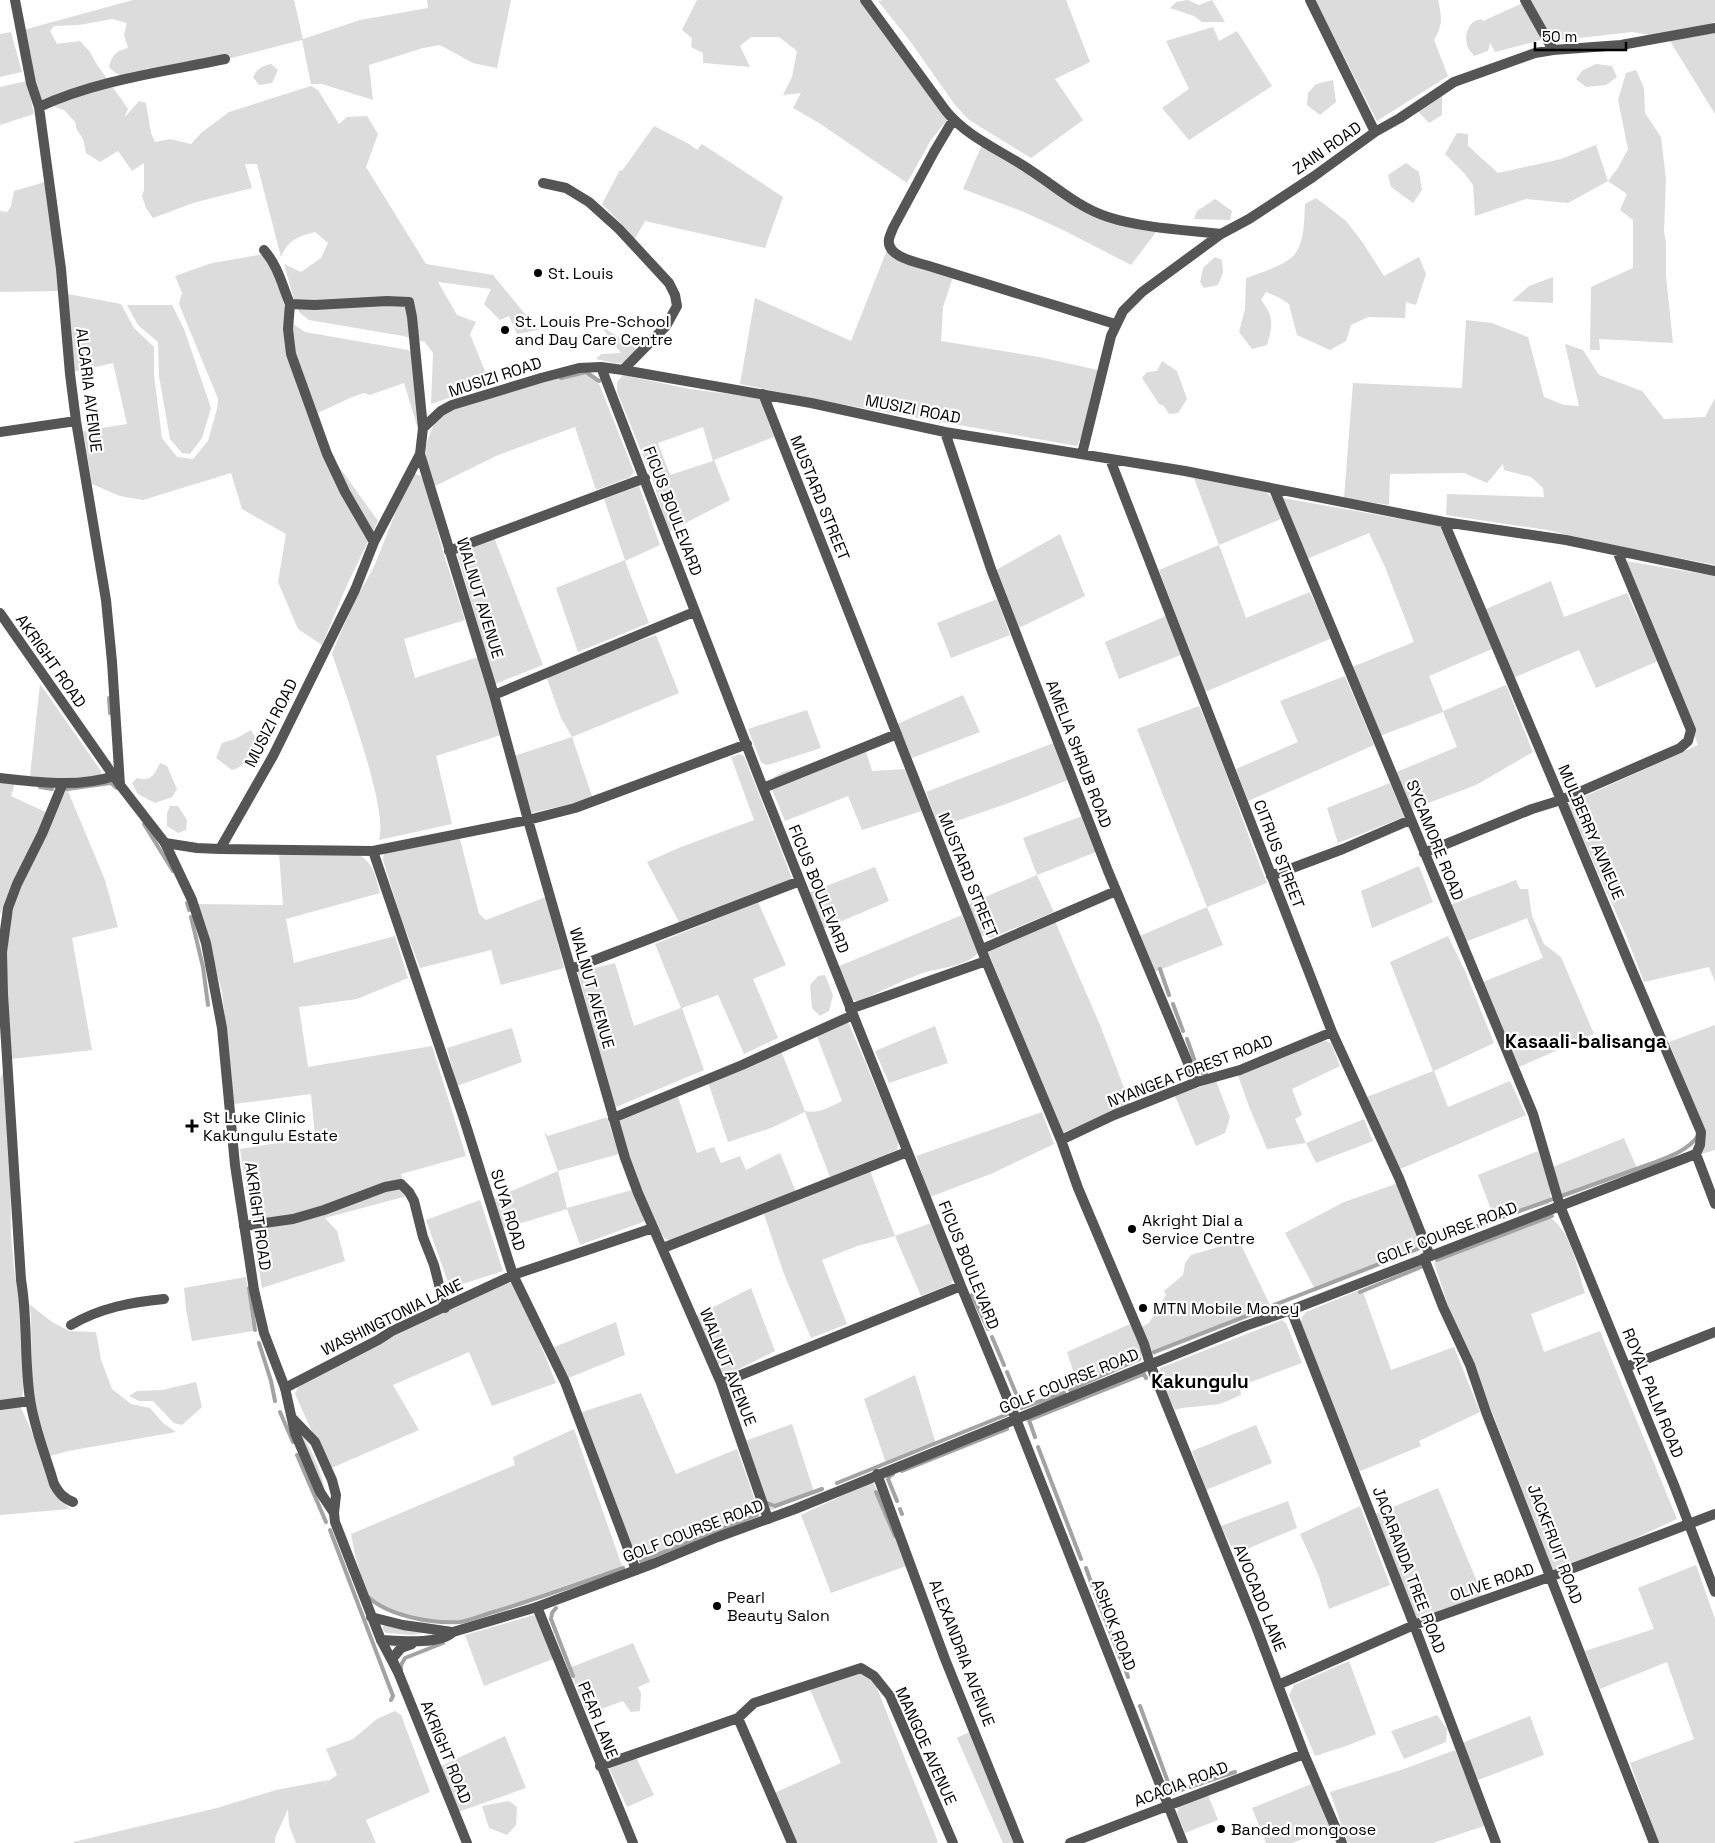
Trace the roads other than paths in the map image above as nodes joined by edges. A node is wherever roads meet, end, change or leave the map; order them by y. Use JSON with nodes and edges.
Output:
{"nodes":[{"id":1,"x":15,"y":0,"type":"edge"},
{"id":2,"x":865,"y":0,"type":"edge"},
{"id":3,"x":1310,"y":0,"type":"edge"},
{"id":4,"x":1525,"y":0,"type":"edge"},
{"id":5,"x":1715,"y":28,"type":"edge"},
{"id":6,"x":1553,"y":50,"type":"junction"},
{"id":7,"x":225,"y":59,"type":"dead end"},
{"id":8,"x":38,"y":107,"type":"junction"},
{"id":9,"x":953,"y":120,"type":"junction"},
{"id":10,"x":1375,"y":132,"type":"junction"},
{"id":11,"x":543,"y":184,"type":"dead end"},
{"id":12,"x":1221,"y":234,"type":"junction"},
{"id":13,"x":264,"y":250,"type":"dead end"},
{"id":14,"x":290,"y":304,"type":"junction"},
{"id":15,"x":1115,"y":324,"type":"junction"},
{"id":16,"x":601,"y":367,"type":"junction"},
{"id":17,"x":622,"y":370,"type":"junction"},
{"id":18,"x":763,"y":394,"type":"junction"},
{"id":19,"x":76,"y":422,"type":"junction"},
{"id":20,"x":423,"y":428,"type":"junction"},
{"id":21,"x":0,"y":432,"type":"edge"},
{"id":22,"x":945,"y":432,"type":"junction"},
{"id":23,"x":420,"y":454,"type":"junction"},
{"id":24,"x":1082,"y":454,"type":"junction"},
{"id":25,"x":1110,"y":459,"type":"junction"},
{"id":26,"x":645,"y":478,"type":"junction"},
{"id":27,"x":1274,"y":489,"type":"junction"},
{"id":28,"x":1444,"y":522,"type":"junction"},
{"id":29,"x":374,"y":542,"type":"junction"},
{"id":30,"x":1617,"y":551,"type":"junction"},
{"id":31,"x":449,"y":552,"type":"junction"},
{"id":32,"x":1715,"y":571,"type":"edge"},
{"id":33,"x":694,"y":612,"type":"junction"},
{"id":34,"x":0,"y":614,"type":"edge"},
{"id":35,"x":494,"y":695,"type":"junction"},
{"id":36,"x":897,"y":734,"type":"junction"},
{"id":37,"x":747,"y":744,"type":"junction"},
{"id":38,"x":0,"y":778,"type":"edge"},
{"id":39,"x":117,"y":781,"type":"junction"},
{"id":40,"x":63,"y":784,"type":"junction"},
{"id":41,"x":763,"y":788,"type":"junction"},
{"id":42,"x":1561,"y":800,"type":"junction"},
{"id":43,"x":528,"y":820,"type":"junction"},
{"id":44,"x":1410,"y":820,"type":"junction"},
{"id":45,"x":165,"y":843,"type":"junction"},
{"id":46,"x":220,"y":849,"type":"junction"},
{"id":47,"x":373,"y":851,"type":"junction"},
{"id":48,"x":1424,"y":853,"type":"junction"},
{"id":49,"x":1271,"y":876,"type":"junction"},
{"id":50,"x":800,"y":881,"type":"junction"},
{"id":51,"x":1116,"y":891,"type":"junction"},
{"id":52,"x":982,"y":949,"type":"junction"},
{"id":53,"x":986,"y":961,"type":"junction"},
{"id":54,"x":571,"y":969,"type":"junction"},
{"id":55,"x":852,"y":1012,"type":"junction"},
{"id":56,"x":1332,"y":1032,"type":"junction"},
{"id":57,"x":1197,"y":1082,"type":"junction"},
{"id":58,"x":613,"y":1118,"type":"junction"},
{"id":59,"x":1061,"y":1140,"type":"junction"},
{"id":60,"x":907,"y":1152,"type":"junction"},
{"id":61,"x":1696,"y":1154,"type":"junction"},
{"id":62,"x":1715,"y":1204,"type":"edge"},
{"id":63,"x":1560,"y":1206,"type":"junction"},
{"id":64,"x":244,"y":1226,"type":"junction"},
{"id":65,"x":653,"y":1228,"type":"junction"},
{"id":66,"x":663,"y":1248,"type":"junction"},
{"id":67,"x":1427,"y":1257,"type":"junction"},
{"id":68,"x":513,"y":1275,"type":"junction"},
{"id":69,"x":961,"y":1286,"type":"junction"},
{"id":70,"x":164,"y":1299,"type":"dead end"},
{"id":71,"x":444,"y":1308,"type":"junction"},
{"id":72,"x":1290,"y":1310,"type":"junction"},
{"id":73,"x":71,"y":1325,"type":"dead end"},
{"id":74,"x":1715,"y":1332,"type":"edge"},
{"id":75,"x":1150,"y":1364,"type":"junction"},
{"id":76,"x":1626,"y":1367,"type":"junction"},
{"id":77,"x":721,"y":1383,"type":"junction"},
{"id":78,"x":284,"y":1388,"type":"junction"},
{"id":79,"x":30,"y":1401,"type":"junction"},
{"id":80,"x":0,"y":1405,"type":"edge"},
{"id":81,"x":292,"y":1418,"type":"junction"},
{"id":82,"x":1016,"y":1419,"type":"junction"},
{"id":83,"x":877,"y":1474,"type":"junction"},
{"id":84,"x":73,"y":1502,"type":"dead end"},
{"id":85,"x":334,"y":1513,"type":"junction"},
{"id":86,"x":1715,"y":1514,"type":"edge"},
{"id":87,"x":768,"y":1518,"type":"junction"},
{"id":88,"x":1689,"y":1524,"type":"junction"},
{"id":89,"x":636,"y":1570,"type":"junction"},
{"id":90,"x":1552,"y":1576,"type":"junction"},
{"id":91,"x":1715,"y":1592,"type":"edge"},
{"id":92,"x":537,"y":1607,"type":"junction"},
{"id":93,"x":371,"y":1617,"type":"junction"},
{"id":94,"x":1414,"y":1625,"type":"junction"},
{"id":95,"x":453,"y":1632,"type":"junction"},
{"id":96,"x":381,"y":1640,"type":"junction"},
{"id":97,"x":417,"y":1642,"type":"junction"},
{"id":98,"x":398,"y":1672,"type":"junction"},
{"id":99,"x":1278,"y":1685,"type":"junction"},
{"id":100,"x":738,"y":1718,"type":"junction"},
{"id":101,"x":1304,"y":1754,"type":"junction"},
{"id":102,"x":600,"y":1766,"type":"junction"},
{"id":103,"x":1168,"y":1804,"type":"junction"},
{"id":104,"x":467,"y":1843,"type":"edge"},
{"id":105,"x":633,"y":1843,"type":"edge"},
{"id":106,"x":792,"y":1843,"type":"edge"},
{"id":107,"x":953,"y":1843,"type":"edge"},
{"id":108,"x":1020,"y":1843,"type":"edge"},
{"id":109,"x":1070,"y":1843,"type":"edge"},
{"id":110,"x":1183,"y":1843,"type":"edge"},
{"id":111,"x":1342,"y":1843,"type":"edge"},
{"id":112,"x":1496,"y":1843,"type":"edge"},
{"id":113,"x":1654,"y":1843,"type":"edge"}],
"edges":[{"from":1,"to":8,"type":"street","name":"ALCARIA AVENUE"},
{"from":2,"to":9,"type":"street"},
{"from":3,"to":10,"type":"street"},
{"from":4,"to":6,"type":"street"},
{"from":5,"to":6,"type":"street","name":"ZAIN ROAD"},
{"from":6,"to":10,"type":"street","name":"ZAIN ROAD"},
{"from":7,"to":8,"type":"street"},
{"from":8,"to":19,"type":"street","name":"ALCARIA AVENUE"},
{"from":9,"to":12,"type":"street"},
{"from":9,"to":15,"type":"street"},
{"from":10,"to":12,"type":"street","name":"ZAIN ROAD"},
{"from":11,"to":17,"type":"street"},
{"from":12,"to":15,"type":"street","name":"ZAIN ROAD"},
{"from":13,"to":14,"type":"street"},
{"from":14,"to":20,"type":"street"},
{"from":14,"to":29,"type":"street"},
{"from":15,"to":24,"type":"street","name":"ZAIN ROAD"},
{"from":16,"to":17,"type":"street","name":"MUSIZI ROAD"},
{"from":16,"to":20,"type":"street","name":"MUSIZI ROAD"},
{"from":16,"to":26,"type":"street","name":"FICUS BOULEVARD"},
{"from":17,"to":18,"type":"street","name":"MUSIZI ROAD"},
{"from":18,"to":22,"type":"street","name":"MUSIZI ROAD"},
{"from":18,"to":36,"type":"street","name":"MUSTARD STREET"},
{"from":19,"to":21,"type":"street"},
{"from":19,"to":39,"type":"street","name":"ALCARIA AVENUE"},
{"from":20,"to":23,"type":"street","name":"MUSIZI ROAD"},
{"from":22,"to":24,"type":"street","name":"MUSIZI ROAD"},
{"from":22,"to":51,"type":"street","name":"AMELIA SHRUB ROAD"},
{"from":23,"to":29,"type":"street","name":"MUSIZI ROAD"},
{"from":23,"to":31,"type":"street","name":"WALNUT AVENUE"},
{"from":24,"to":25,"type":"street","name":"MUSIZI ROAD"},
{"from":25,"to":27,"type":"street","name":"MUSIZI ROAD"},
{"from":25,"to":49,"type":"street","name":"CITRUS STREET"},
{"from":26,"to":31,"type":"street"},
{"from":26,"to":33,"type":"street","name":"FICUS BOULEVARD"},
{"from":27,"to":28,"type":"street","name":"MUSIZI ROAD"},
{"from":27,"to":44,"type":"street","name":"SYCAMORE ROAD"},
{"from":28,"to":30,"type":"street","name":"MUSIZI ROAD"},
{"from":28,"to":42,"type":"street","name":"MULBERRY AVNEUE"},
{"from":29,"to":46,"type":"street","name":"MUSIZI ROAD"},
{"from":30,"to":32,"type":"street","name":"MUSIZI ROAD"},
{"from":30,"to":42,"type":"street"},
{"from":31,"to":35,"type":"street","name":"WALNUT AVENUE"},
{"from":33,"to":35,"type":"street"},
{"from":33,"to":37,"type":"street","name":"FICUS BOULEVARD"},
{"from":34,"to":39,"type":"street","name":"AKRIGHT ROAD"},
{"from":35,"to":43,"type":"street","name":"WALNUT AVENUE"},
{"from":36,"to":41,"type":"street"},
{"from":36,"to":52,"type":"street","name":"MUSTARD STREET"},
{"from":37,"to":41,"type":"street","name":"FICUS BOULEVARD"},
{"from":37,"to":43,"type":"street"},
{"from":38,"to":40,"type":"street"},
{"from":39,"to":40,"type":"street"},
{"from":39,"to":45,"type":"street","name":"AKRIGHT ROAD"},
{"from":40,"to":79,"type":"street"},
{"from":41,"to":50,"type":"street","name":"FICUS BOULEVARD"},
{"from":42,"to":48,"type":"street"},
{"from":42,"to":61,"type":"street","name":"MULBERRY AVNEUE"},
{"from":43,"to":47,"type":"street"},
{"from":43,"to":54,"type":"street","name":"WALNUT AVENUE"},
{"from":44,"to":48,"type":"street","name":"SYCAMORE ROAD"},
{"from":44,"to":49,"type":"street"},
{"from":45,"to":46,"type":"street"},
{"from":45,"to":64,"type":"street","name":"AKRIGHT ROAD"},
{"from":46,"to":47,"type":"street"},
{"from":47,"to":68,"type":"street","name":"SUYA ROAD"},
{"from":48,"to":63,"type":"street","name":"SYCAMORE ROAD"},
{"from":49,"to":56,"type":"street","name":"CITRUS STREET"},
{"from":50,"to":54,"type":"street"},
{"from":50,"to":55,"type":"street","name":"FICUS BOULEVARD"},
{"from":51,"to":52,"type":"street"},
{"from":51,"to":57,"type":"street","name":"AMELIA SHRUB ROAD"},
{"from":52,"to":53,"type":"street","name":"MUSTARD STREET"},
{"from":53,"to":55,"type":"street"},
{"from":53,"to":59,"type":"street","name":"MUSTARD STREET"},
{"from":54,"to":58,"type":"street","name":"WALNUT AVENUE"},
{"from":55,"to":58,"type":"street"},
{"from":55,"to":60,"type":"street","name":"FICUS BOULEVARD"},
{"from":56,"to":57,"type":"street","name":"NYANGEA FOREST ROAD"},
{"from":56,"to":67,"type":"street","name":"CITRUS STREET"},
{"from":57,"to":59,"type":"street","name":"NYANGEA FOREST ROAD"},
{"from":58,"to":65,"type":"street","name":"WALNUT AVENUE"},
{"from":59,"to":75,"type":"street","name":"MUSTARD STREET"},
{"from":60,"to":66,"type":"street"},
{"from":60,"to":69,"type":"street","name":"FICUS BOULEVARD"},
{"from":61,"to":62,"type":"street"},
{"from":61,"to":63,"type":"street","name":"GOLF COURSE ROAD"},
{"from":63,"to":67,"type":"street","name":"GOLF COURSE ROAD"},
{"from":63,"to":76,"type":"street","name":"ROYAL PALM ROAD"},
{"from":64,"to":71,"type":"street"},
{"from":64,"to":78,"type":"street","name":"AKRIGHT ROAD"},
{"from":65,"to":66,"type":"street","name":"WALNUT AVENUE"},
{"from":65,"to":68,"type":"street","name":"WASHINGTONIA LANE"},
{"from":66,"to":77,"type":"street","name":"WALNUT AVENUE"},
{"from":67,"to":72,"type":"street","name":"GOLF COURSE ROAD"},
{"from":67,"to":90,"type":"street","name":"JACKFRUIT ROAD"},
{"from":68,"to":71,"type":"street","name":"WASHINGTONIA LANE"},
{"from":68,"to":89,"type":"street","name":"SUYA ROAD"},
{"from":69,"to":77,"type":"street"},
{"from":69,"to":82,"type":"street","name":"FICUS BOULEVARD"},
{"from":70,"to":73,"type":"street"},
{"from":71,"to":78,"type":"street","name":"WASHINGTONIA LANE"},
{"from":72,"to":75,"type":"street","name":"GOLF COURSE ROAD"},
{"from":72,"to":94,"type":"street","name":"JACARANDA TREE ROAD"},
{"from":74,"to":76,"type":"street"},
{"from":75,"to":82,"type":"street","name":"GOLF COURSE ROAD"},
{"from":75,"to":99,"type":"street","name":"AVOCADO LANE"},
{"from":76,"to":88,"type":"street","name":"ROYAL PALM ROAD"},
{"from":77,"to":87,"type":"street","name":"WALNUT AVENUE"},
{"from":78,"to":81,"type":"street","name":"AKRIGHT ROAD"},
{"from":79,"to":80,"type":"street"},
{"from":79,"to":84,"type":"street"},
{"from":81,"to":85,"type":"street","name":"AKRIGHT ROAD"},
{"from":81,"to":85,"type":"street"},
{"from":82,"to":83,"type":"street","name":"GOLF COURSE ROAD"},
{"from":82,"to":103,"type":"street","name":"ASHOK ROAD"},
{"from":83,"to":87,"type":"street","name":"GOLF COURSE ROAD"},
{"from":83,"to":108,"type":"street","name":"ALEXANDRIA AVENUE"},
{"from":85,"to":93,"type":"street","name":"AKRIGHT ROAD"},
{"from":86,"to":88,"type":"street","name":"OLIVE ROAD"},
{"from":87,"to":89,"type":"street","name":"GOLF COURSE ROAD"},
{"from":88,"to":90,"type":"street","name":"OLIVE ROAD"},
{"from":88,"to":91,"type":"street","name":"ROYAL PALM ROAD"},
{"from":89,"to":92,"type":"street","name":"GOLF COURSE ROAD"},
{"from":90,"to":94,"type":"street","name":"OLIVE ROAD"},
{"from":90,"to":113,"type":"street","name":"JACKFRUIT ROAD"},
{"from":92,"to":95,"type":"street","name":"GOLF COURSE ROAD"},
{"from":92,"to":102,"type":"street","name":"PEAR LANE"},
{"from":93,"to":95,"type":"street","name":"GOLF COURSE ROAD"},
{"from":93,"to":96,"type":"street","name":"AKRIGHT ROAD"},
{"from":94,"to":99,"type":"street","name":"OLIVE ROAD"},
{"from":94,"to":112,"type":"street","name":"JACARANDA TREE ROAD"},
{"from":95,"to":97,"type":"street","name":"GOLF COURSE ROAD"},
{"from":96,"to":97,"type":"street","name":"GOLF COURSE ROAD"},
{"from":96,"to":98,"type":"street","name":"AKRIGHT ROAD"},
{"from":97,"to":98,"type":"street"},
{"from":98,"to":104,"type":"street","name":"AKRIGHT ROAD"},
{"from":99,"to":101,"type":"street","name":"AVOCADO LANE"},
{"from":100,"to":102,"type":"street"},
{"from":100,"to":106,"type":"street"},
{"from":100,"to":107,"type":"street","name":"MANGOE AVENUE"},
{"from":101,"to":103,"type":"street","name":"ACACIA ROAD"},
{"from":101,"to":111,"type":"street","name":"AVOCADO LANE"},
{"from":102,"to":105,"type":"street","name":"PEAR LANE"},
{"from":103,"to":109,"type":"street","name":"ACACIA ROAD"},
{"from":103,"to":110,"type":"street","name":"ASHOK ROAD"}]}
